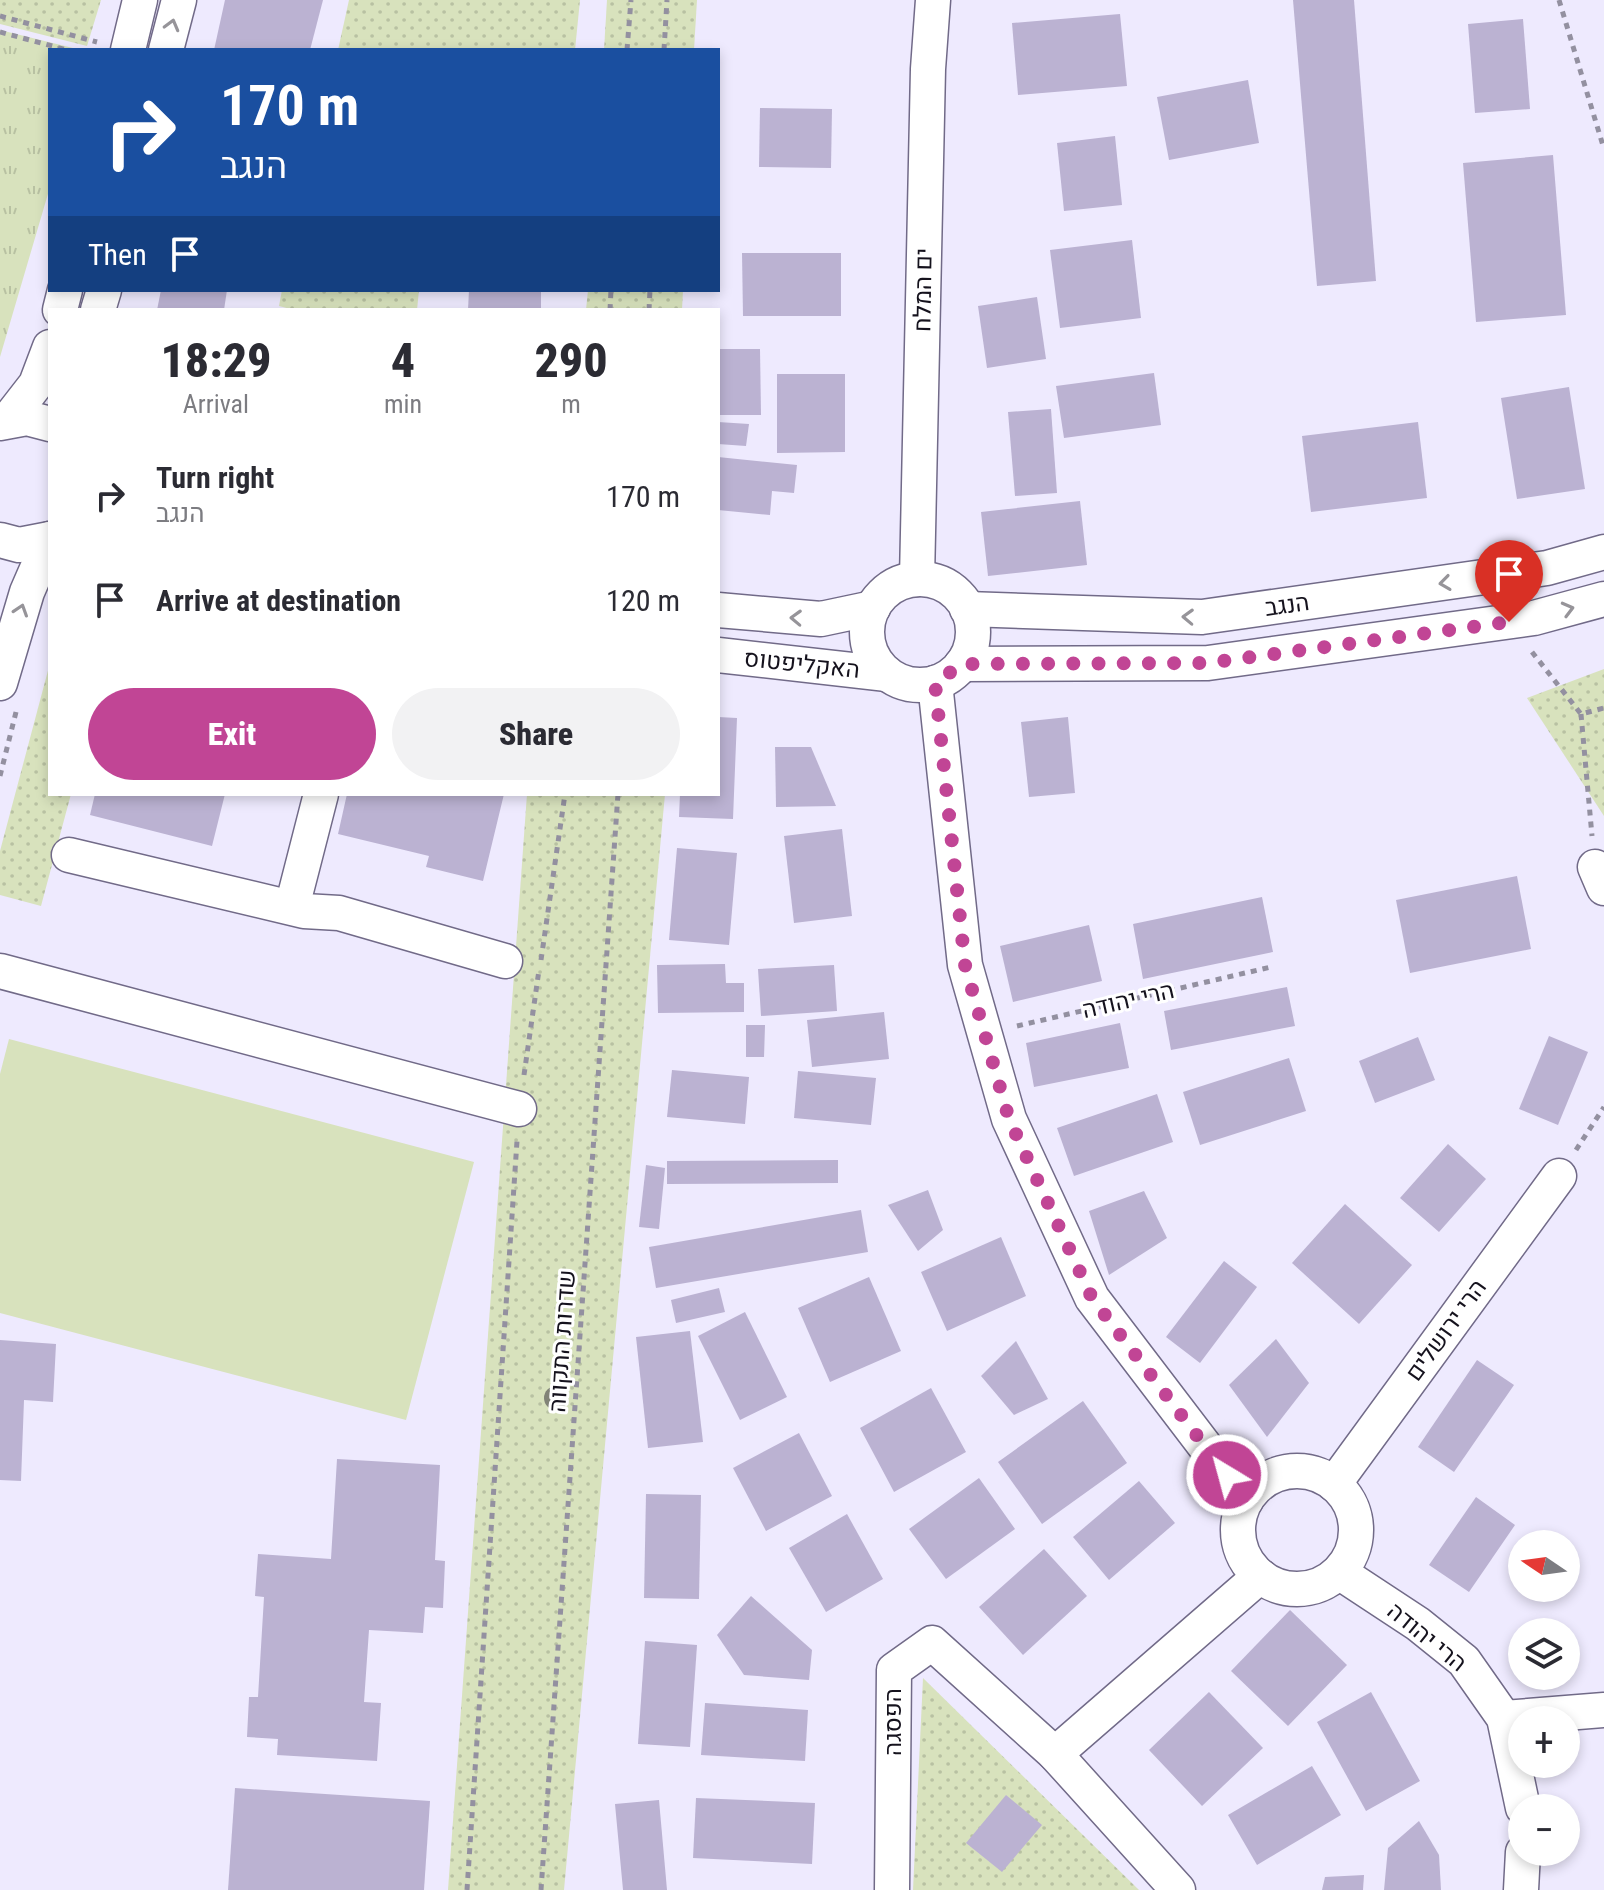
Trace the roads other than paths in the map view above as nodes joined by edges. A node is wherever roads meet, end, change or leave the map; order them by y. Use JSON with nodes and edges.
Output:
{"nodes":[{"id":1,"x":140,"y":0,"type":"edge"},
{"id":2,"x":179,"y":0,"type":"edge"},
{"id":3,"x":933,"y":0,"type":"edge"},
{"id":4,"x":120,"y":48,"type":"edge"},
{"id":5,"x":167,"y":48,"type":"edge"},
{"id":6,"x":48,"y":352,"type":"edge"},
{"id":7,"x":4,"y":421,"type":"edge"},
{"id":8,"x":48,"y":423,"type":"edge"},
{"id":9,"x":48,"y":539,"type":"edge"},
{"id":10,"x":0,"y":540,"type":"edge"},
{"id":11,"x":48,"y":544,"type":"edge"},
{"id":12,"x":1604,"y":552,"type":"edge"},
{"id":13,"x":917,"y":579,"type":"junction"},
{"id":14,"x":1604,"y":599,"type":"edge"},
{"id":15,"x":873,"y":608,"type":"junction"},
{"id":16,"x":967,"y":609,"type":"junction"},
{"id":17,"x":720,"y":610,"type":"edge"},
{"id":18,"x":720,"y":655,"type":"edge"},
{"id":19,"x":887,"y":674,"type":"junction"},
{"id":20,"x":948,"y":674,"type":"junction"},
{"id":21,"x":0,"y":683,"type":"edge"},
{"id":22,"x":320,"y":796,"type":"edge"},
{"id":23,"x":69,"y":855,"type":"dead end"},
{"id":24,"x":292,"y":907,"type":"junction"},
{"id":25,"x":505,"y":961,"type":"dead end"},
{"id":26,"x":0,"y":971,"type":"edge"},
{"id":27,"x":519,"y":1109,"type":"road end"},
{"id":28,"x":1559,"y":1176,"type":"road end"},
{"id":29,"x":1334,"y":1484,"type":"junction"},
{"id":30,"x":1246,"y":1500,"type":"junction"},
{"id":31,"x":1339,"y":1572,"type":"junction"},
{"id":32,"x":1260,"y":1576,"type":"junction"},
{"id":33,"x":1604,"y":1710,"type":"edge"},
{"id":34,"x":1504,"y":1718,"type":"junction"},
{"id":35,"x":1055,"y":1754,"type":"junction"},
{"id":36,"x":1520,"y":1794,"type":"edge"},
{"id":37,"x":1522,"y":1866,"type":"edge"},
{"id":38,"x":892,"y":1890,"type":"edge"},
{"id":39,"x":1178,"y":1890,"type":"edge"},
{"id":40,"x":1521,"y":1890,"type":"edge"}],
"edges":[{"from":1,"to":4,"type":"street"},
{"from":5,"to":2,"type":"street","one_way":true},
{"from":3,"to":13,"type":"street","name":"ים המלח"},
{"from":6,"to":7,"type":"street"},
{"from":7,"to":8,"type":"street"},
{"from":9,"to":10,"type":"street"},
{"from":21,"to":11,"type":"street","one_way":true},
{"from":12,"to":16,"type":"street","name":"הנגב","one_way":true},
{"from":13,"to":15,"type":"street"},
{"from":13,"to":16,"type":"street"},
{"from":20,"to":14,"type":"street","name":"הנגב","one_way":true},
{"from":15,"to":17,"type":"street","name":"האקליפטוס","one_way":true},
{"from":15,"to":19,"type":"street"},
{"from":16,"to":20,"type":"street"},
{"from":18,"to":19,"type":"street","name":"האקליפטוס"},
{"from":19,"to":20,"type":"street"},
{"from":20,"to":30,"type":"street"},
{"from":22,"to":24,"type":"street"},
{"from":23,"to":24,"type":"street"},
{"from":24,"to":25,"type":"street"},
{"from":26,"to":27,"type":"street"},
{"from":28,"to":29,"type":"street","name":"הרי ירושלים"},
{"from":29,"to":30,"type":"street"},
{"from":29,"to":31,"type":"street"},
{"from":30,"to":32,"type":"street"},
{"from":31,"to":32,"type":"street"},
{"from":31,"to":34,"type":"street","name":"הרי יהודה"},
{"from":32,"to":35,"type":"street"},
{"from":33,"to":34,"type":"street"},
{"from":34,"to":36,"type":"street","name":"הרי יהודה"},
{"from":35,"to":38,"type":"street","name":"הפסגה"},
{"from":35,"to":39,"type":"street","name":"הפסגה"},
{"from":37,"to":40,"type":"street"}]}
